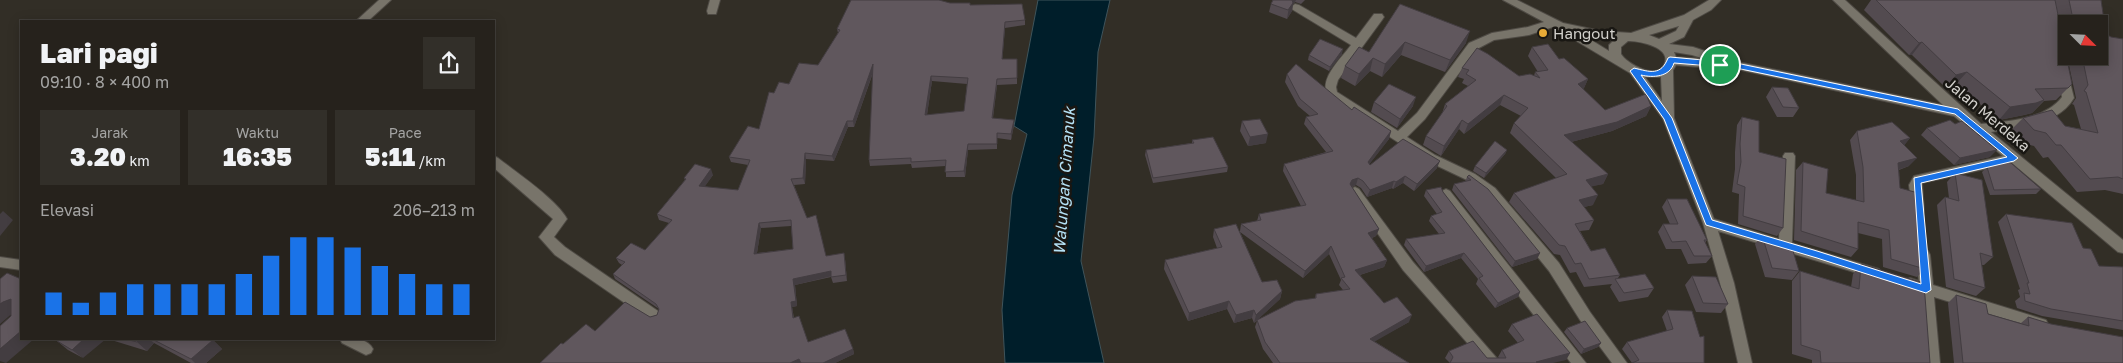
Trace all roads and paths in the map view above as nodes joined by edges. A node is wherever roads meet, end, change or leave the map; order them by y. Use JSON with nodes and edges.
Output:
{"nodes":[{"id":1,"x":386,"y":0,"type":"edge"},
{"id":2,"x":1508,"y":0,"type":"edge"},
{"id":3,"x":1716,"y":0,"type":"edge"},
{"id":4,"x":1838,"y":0,"type":"edge"},
{"id":5,"x":1295,"y":8,"type":"edge"},
{"id":6,"x":1378,"y":17,"type":"dead end"},
{"id":7,"x":1688,"y":19,"type":"junction"},
{"id":8,"x":362,"y":20,"type":"edge"},
{"id":9,"x":1557,"y":25,"type":"junction"},
{"id":10,"x":1629,"y":37,"type":"junction"},
{"id":11,"x":1357,"y":44,"type":"junction"},
{"id":12,"x":1661,"y":46,"type":"junction"},
{"id":13,"x":1620,"y":62,"type":"junction"},
{"id":14,"x":1669,"y":65,"type":"junction"},
{"id":15,"x":2061,"y":65,"type":"edge"},
{"id":16,"x":1736,"y":66,"type":"junction"},
{"id":17,"x":1634,"y":71,"type":"junction"},
{"id":18,"x":1958,"y":112,"type":"junction"},
{"id":19,"x":1668,"y":118,"type":"junction"},
{"id":20,"x":1980,"y":129,"type":"junction"},
{"id":21,"x":1399,"y":137,"type":"junction"},
{"id":22,"x":1789,"y":156,"type":"dead end"},
{"id":23,"x":2014,"y":158,"type":"junction"},
{"id":24,"x":495,"y":162,"type":"edge"},
{"id":25,"x":1355,"y":192,"type":"edge"},
{"id":26,"x":1446,"y":194,"type":"edge"},
{"id":27,"x":1919,"y":222,"type":"edge"},
{"id":28,"x":1709,"y":223,"type":"junction"},
{"id":29,"x":1921,"y":241,"type":"edge"},
{"id":30,"x":1785,"y":246,"type":"junction"},
{"id":31,"x":2123,"y":248,"type":"edge"},
{"id":32,"x":0,"y":262,"type":"edge"},
{"id":33,"x":20,"y":265,"type":"edge"},
{"id":34,"x":1926,"y":290,"type":"junction"},
{"id":35,"x":653,"y":315,"type":"edge"},
{"id":36,"x":2058,"y":327,"type":"edge"},
{"id":37,"x":349,"y":340,"type":"edge"},
{"id":38,"x":366,"y":348,"type":"dead end"},
{"id":39,"x":1617,"y":362,"type":"edge"},
{"id":40,"x":1494,"y":363,"type":"edge"},
{"id":41,"x":1579,"y":363,"type":"edge"},
{"id":42,"x":1744,"y":363,"type":"edge"},
{"id":43,"x":1933,"y":363,"type":"edge"}],
"edges":[{"from":1,"to":8,"type":"street"},
{"from":2,"to":9,"type":"street"},
{"from":3,"to":7,"type":"street"},
{"from":4,"to":18,"type":"street","name":"Jalan Merdeka"},
{"from":5,"to":11,"type":"street"},
{"from":6,"to":11,"type":"street"},
{"from":7,"to":10,"type":"street"},
{"from":7,"to":12,"type":"street"},
{"from":9,"to":10,"type":"street"},
{"from":9,"to":13,"type":"street"},
{"from":9,"to":21,"type":"street"},
{"from":10,"to":12,"type":"street"},
{"from":10,"to":13,"type":"street"},
{"from":11,"to":21,"type":"street"},
{"from":12,"to":14,"type":"street"},
{"from":12,"to":16,"type":"street"},
{"from":13,"to":17,"type":"street"},
{"from":14,"to":16,"type":"street"},
{"from":14,"to":17,"type":"street"},
{"from":14,"to":19,"type":"street"},
{"from":15,"to":20,"type":"street"},
{"from":16,"to":18,"type":"street"},
{"from":17,"to":19,"type":"street"},
{"from":18,"to":20,"type":"street","name":"Jalan Merdeka"},
{"from":19,"to":28,"type":"street"},
{"from":20,"to":23,"type":"street","name":"Jalan Merdeka"},
{"from":21,"to":39,"type":"street"},
{"from":22,"to":30,"type":"street"},
{"from":23,"to":27,"type":"street"},
{"from":23,"to":31,"type":"street","name":"Jalan Merdeka"},
{"from":24,"to":35,"type":"street"},
{"from":25,"to":40,"type":"street"},
{"from":26,"to":41,"type":"street"},
{"from":28,"to":30,"type":"street"},
{"from":28,"to":42,"type":"street"},
{"from":29,"to":34,"type":"street"},
{"from":30,"to":34,"type":"street"},
{"from":32,"to":33,"type":"street"},
{"from":34,"to":36,"type":"street"},
{"from":34,"to":43,"type":"street"},
{"from":37,"to":38,"type":"street"}]}
